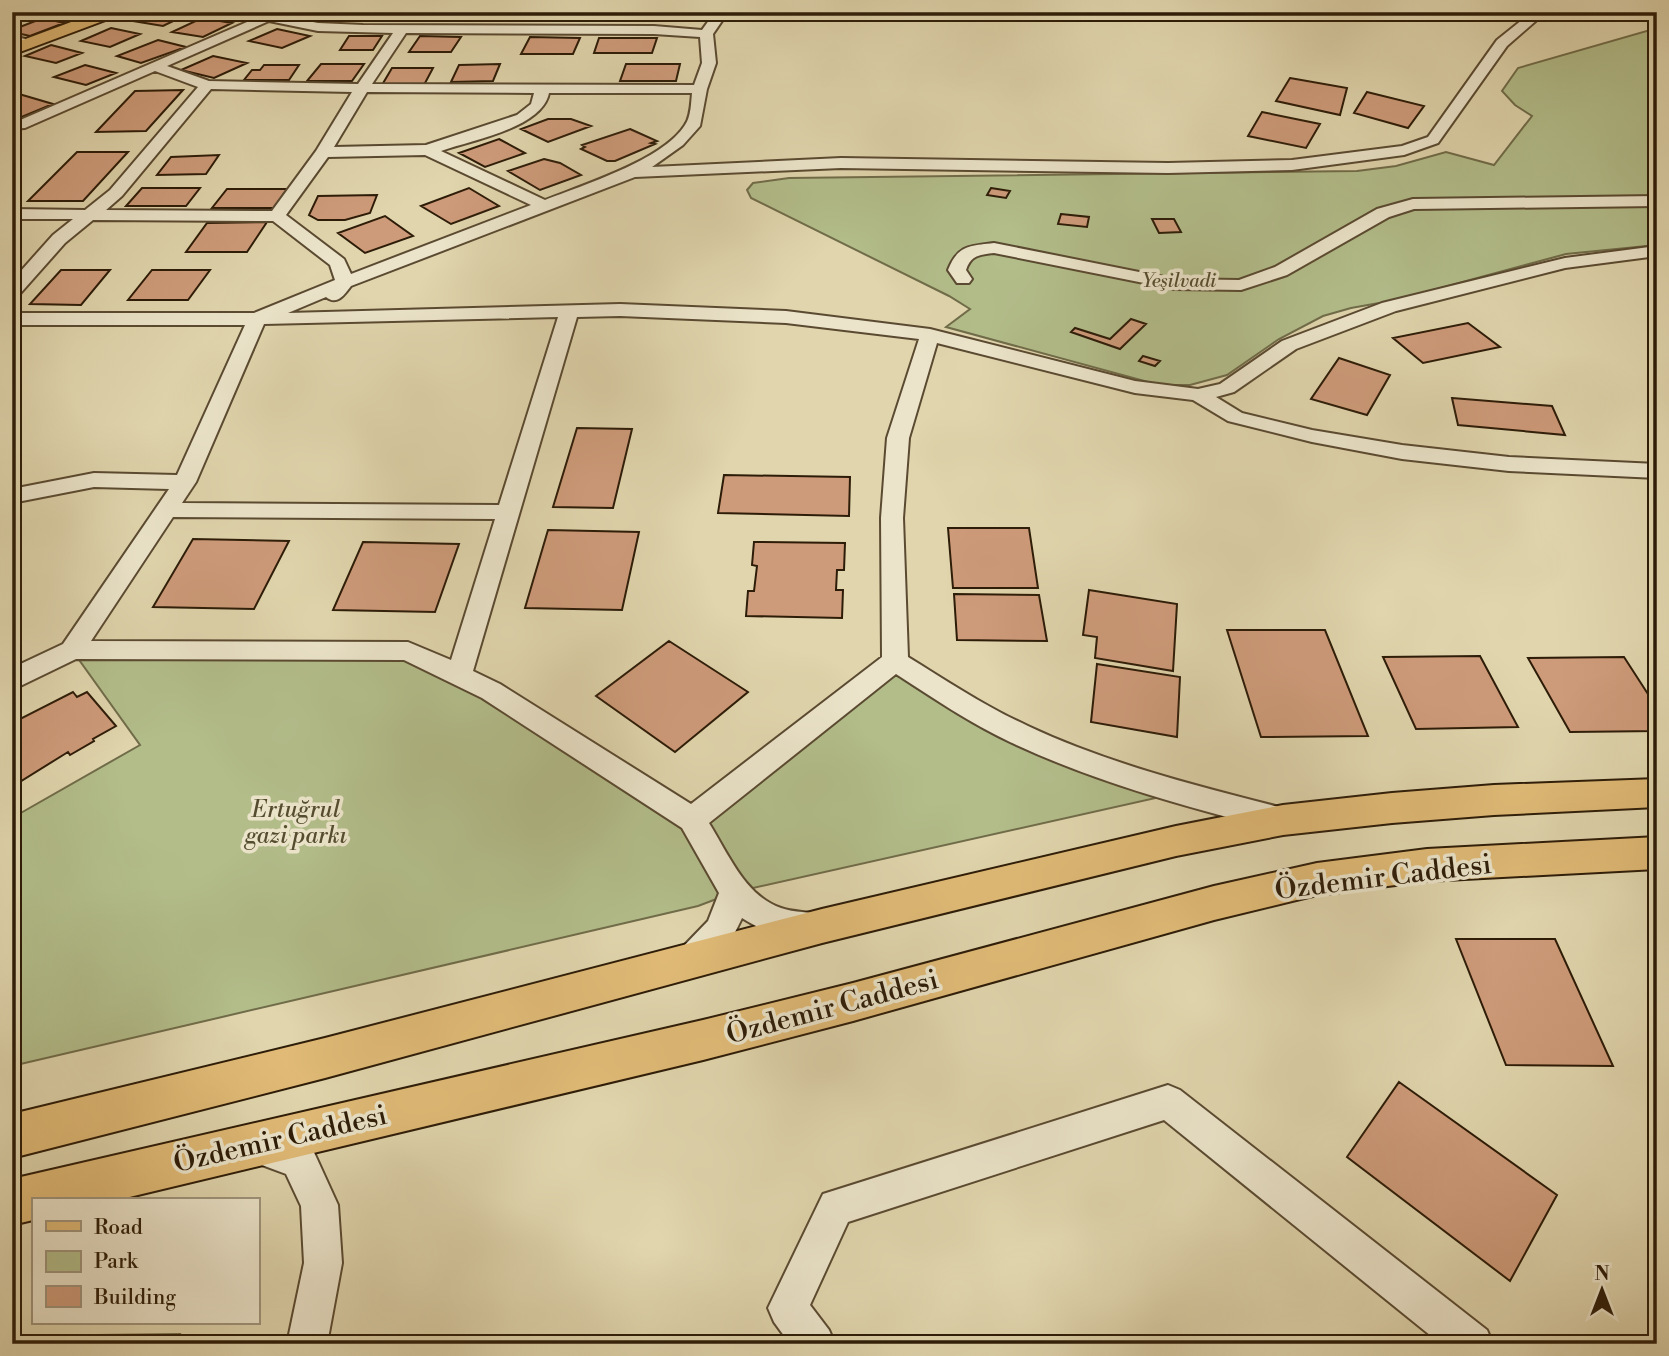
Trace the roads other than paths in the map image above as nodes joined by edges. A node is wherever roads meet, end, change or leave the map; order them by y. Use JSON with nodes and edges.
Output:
{"nodes":[{"id":1,"x":113,"y":12,"type":"edge"},
{"id":2,"x":240,"y":12,"type":"edge"},
{"id":3,"x":722,"y":12,"type":"edge"},
{"id":4,"x":1540,"y":12,"type":"edge"},
{"id":5,"x":266,"y":18,"type":"junction"},
{"id":6,"x":402,"y":30,"type":"junction"},
{"id":7,"x":706,"y":34,"type":"junction"},
{"id":8,"x":12,"y":40,"type":"edge"},
{"id":9,"x":30,"y":44,"type":"junction"},
{"id":10,"x":12,"y":50,"type":"edge"},
{"id":11,"x":154,"y":66,"type":"junction"},
{"id":12,"x":207,"y":85,"type":"junction"},
{"id":13,"x":362,"y":88,"type":"junction"},
{"id":14,"x":542,"y":89,"type":"junction"},
{"id":15,"x":700,"y":89,"type":"junction"},
{"id":16,"x":15,"y":127,"type":"edge"},
{"id":17,"x":428,"y":150,"type":"junction"},
{"id":18,"x":323,"y":152,"type":"junction"},
{"id":19,"x":633,"y":172,"type":"junction"},
{"id":20,"x":1657,"y":201,"type":"edge"},
{"id":21,"x":545,"y":206,"type":"junction"},
{"id":22,"x":12,"y":214,"type":"edge"},
{"id":23,"x":92,"y":214,"type":"junction"},
{"id":24,"x":277,"y":216,"type":"junction"},
{"id":25,"x":1657,"y":251,"type":"edge"},
{"id":26,"x":963,"y":279,"type":"dead end"},
{"id":27,"x":345,"y":282,"type":"junction"},
{"id":28,"x":12,"y":292,"type":"edge"},
{"id":29,"x":569,"y":312,"type":"junction"},
{"id":30,"x":340,"y":317,"type":"junction"},
{"id":31,"x":12,"y":319,"type":"edge"},
{"id":32,"x":257,"y":319,"type":"junction"},
{"id":33,"x":930,"y":335,"type":"junction"},
{"id":34,"x":1198,"y":395,"type":"junction"},
{"id":35,"x":1657,"y":471,"type":"edge"},
{"id":36,"x":185,"y":482,"type":"junction"},
{"id":37,"x":12,"y":496,"type":"edge"},
{"id":38,"x":166,"y":510,"type":"junction"},
{"id":39,"x":510,"y":512,"type":"junction"},
{"id":40,"x":72,"y":650,"type":"junction"},
{"id":41,"x":895,"y":661,"type":"junction"},
{"id":42,"x":459,"y":676,"type":"junction"},
{"id":43,"x":12,"y":680,"type":"edge"},
{"id":44,"x":1657,"y":793,"type":"edge"},
{"id":45,"x":692,"y":820,"type":"junction"},
{"id":46,"x":1283,"y":820,"type":"junction"},
{"id":47,"x":1657,"y":853,"type":"edge"},
{"id":48,"x":735,"y":892,"type":"junction"},
{"id":49,"x":822,"y":926,"type":"junction"},
{"id":50,"x":689,"y":962,"type":"junction"},
{"id":51,"x":12,"y":1136,"type":"edge"},
{"id":52,"x":254,"y":1144,"type":"junction"},
{"id":53,"x":12,"y":1202,"type":"edge"},
{"id":54,"x":307,"y":1344,"type":"edge"},
{"id":55,"x":815,"y":1344,"type":"edge"},
{"id":56,"x":1473,"y":1344,"type":"edge"}],
"edges":[{"from":1,"to":9,"type":"main road"},
{"from":2,"to":5,"type":"street"},
{"from":3,"to":7,"type":"street"},
{"from":4,"to":19,"type":"street"},
{"from":5,"to":6,"type":"street"},
{"from":5,"to":11,"type":"street"},
{"from":6,"to":7,"type":"street"},
{"from":6,"to":13,"type":"street"},
{"from":7,"to":15,"type":"street"},
{"from":8,"to":9,"type":"street"},
{"from":9,"to":10,"type":"main road"},
{"from":11,"to":12,"type":"street"},
{"from":11,"to":16,"type":"street"},
{"from":12,"to":13,"type":"street"},
{"from":12,"to":23,"type":"street"},
{"from":13,"to":14,"type":"street"},
{"from":13,"to":18,"type":"street"},
{"from":14,"to":15,"type":"street"},
{"from":14,"to":17,"type":"street"},
{"from":15,"to":19,"type":"street"},
{"from":17,"to":18,"type":"street"},
{"from":17,"to":21,"type":"street"},
{"from":18,"to":24,"type":"street"},
{"from":19,"to":21,"type":"street"},
{"from":20,"to":26,"type":"street"},
{"from":21,"to":27,"type":"street"},
{"from":22,"to":23,"type":"street"},
{"from":23,"to":24,"type":"street"},
{"from":23,"to":28,"type":"street"},
{"from":24,"to":27,"type":"street"},
{"from":25,"to":34,"type":"street"},
{"from":27,"to":30,"type":"street"},
{"from":27,"to":32,"type":"street"},
{"from":29,"to":30,"type":"street"},
{"from":29,"to":33,"type":"street"},
{"from":29,"to":39,"type":"street"},
{"from":30,"to":32,"type":"street"},
{"from":31,"to":32,"type":"street"},
{"from":32,"to":36,"type":"street"},
{"from":33,"to":34,"type":"street"},
{"from":33,"to":41,"type":"street"},
{"from":34,"to":35,"type":"street"},
{"from":36,"to":37,"type":"street"},
{"from":36,"to":38,"type":"street"},
{"from":38,"to":39,"type":"street"},
{"from":38,"to":40,"type":"street"},
{"from":39,"to":42,"type":"street"},
{"from":40,"to":42,"type":"street"},
{"from":40,"to":43,"type":"street"},
{"from":41,"to":45,"type":"street"},
{"from":41,"to":46,"type":"street"},
{"from":42,"to":45,"type":"street"},
{"from":44,"to":46,"type":"main road"},
{"from":45,"to":48,"type":"street"},
{"from":46,"to":49,"type":"main road"},
{"from":47,"to":52,"type":"main road","name":"Özdemir Caddesi"},
{"from":48,"to":49,"type":"street"},
{"from":48,"to":50,"type":"street"},
{"from":49,"to":50,"type":"main road"},
{"from":50,"to":51,"type":"main road"},
{"from":52,"to":53,"type":"main road","name":"Özdemir Caddesi"},
{"from":52,"to":54,"type":"street"},
{"from":55,"to":56,"type":"street"}]}
